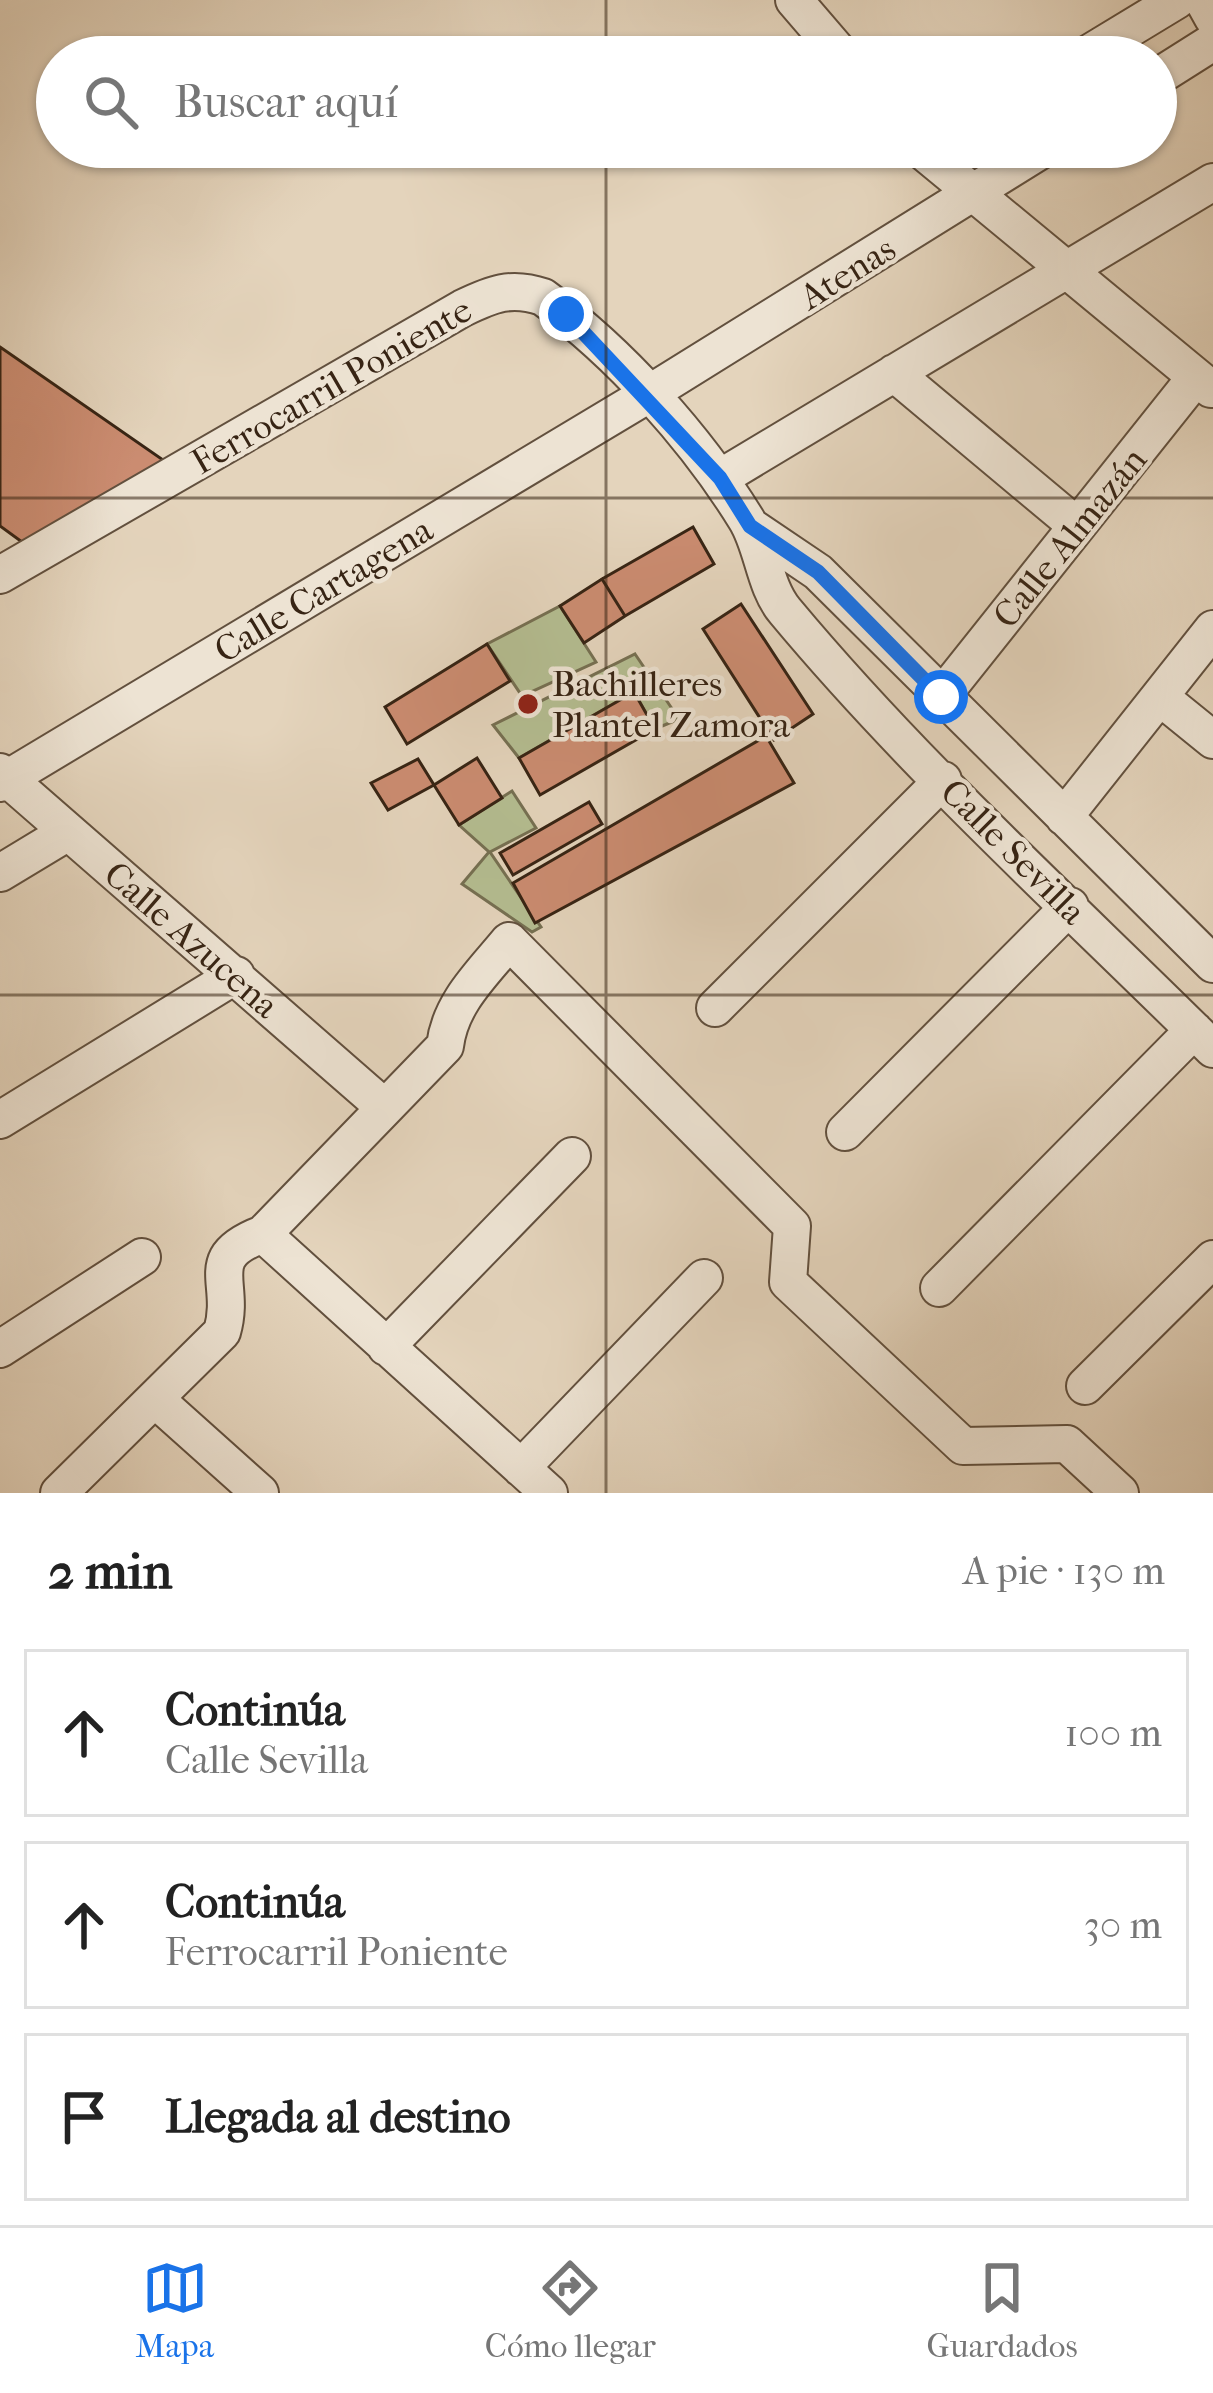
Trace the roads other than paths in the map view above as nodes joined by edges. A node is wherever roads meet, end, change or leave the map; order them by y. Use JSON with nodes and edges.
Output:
{"nodes":[{"id":1,"x":1177,"y":0,"type":"edge"},
{"id":2,"x":1203,"y":0,"type":"edge"},
{"id":3,"x":814,"y":6,"type":"edge"},
{"id":4,"x":1213,"y":18,"type":"edge"},
{"id":5,"x":831,"y":36,"type":"edge"},
{"id":6,"x":1118,"y":36,"type":"edge"},
{"id":7,"x":1213,"y":41,"type":"edge"},
{"id":8,"x":1177,"y":64,"type":"edge"},
{"id":9,"x":950,"y":168,"type":"edge"},
{"id":10,"x":1012,"y":168,"type":"edge"},
{"id":11,"x":1213,"y":182,"type":"edge"},
{"id":12,"x":977,"y":190,"type":"junction"},
{"id":13,"x":1067,"y":267,"type":"junction"},
{"id":14,"x":894,"y":373,"type":"junction"},
{"id":15,"x":1205,"y":384,"type":"edge"},
{"id":16,"x":646,"y":395,"type":"junction"},
{"id":17,"x":720,"y":478,"type":"junction"},
{"id":18,"x":750,"y":526,"type":"junction"},
{"id":19,"x":1076,"y":526,"type":"junction"},
{"id":20,"x":0,"y":575,"type":"edge"},
{"id":21,"x":1211,"y":637,"type":"edge"},
{"id":22,"x":941,"y":697,"type":"junction"},
{"id":23,"x":1160,"y":697,"type":"junction"},
{"id":24,"x":1213,"y":740,"type":"edge"},
{"id":25,"x":2,"y":778,"type":"edge"},
{"id":26,"x":943,"y":780,"type":"junction"},
{"id":27,"x":1064,"y":817,"type":"junction"},
{"id":28,"x":68,"y":832,"type":"junction"},
{"id":29,"x":0,"y":873,"type":"edge"},
{"id":30,"x":1148,"y":900,"type":"junction"},
{"id":31,"x":1070,"y":906,"type":"junction"},
{"id":32,"x":1106,"y":942,"type":"junction"},
{"id":33,"x":1213,"y":964,"type":"edge"},
{"id":34,"x":236,"y":975,"type":"junction"},
{"id":35,"x":715,"y":1008,"type":"dead end"},
{"id":36,"x":1203,"y":1039,"type":"edge"},
{"id":37,"x":384,"y":1107,"type":"junction"},
{"id":38,"x":0,"y":1120,"type":"edge"},
{"id":39,"x":845,"y":1132,"type":"dead end"},
{"id":40,"x":572,"y":1156,"type":"dead end"},
{"id":41,"x":263,"y":1234,"type":"junction"},
{"id":42,"x":142,"y":1257,"type":"dead end"},
{"id":43,"x":1213,"y":1259,"type":"edge"},
{"id":44,"x":704,"y":1278,"type":"dead end"},
{"id":45,"x":939,"y":1288,"type":"dead end"},
{"id":46,"x":386,"y":1348,"type":"junction"},
{"id":47,"x":0,"y":1349,"type":"edge"},
{"id":48,"x":1085,"y":1386,"type":"dead end"},
{"id":49,"x":155,"y":1399,"type":"junction"},
{"id":50,"x":521,"y":1468,"type":"junction"},
{"id":51,"x":59,"y":1493,"type":"edge"},
{"id":52,"x":260,"y":1493,"type":"edge"},
{"id":53,"x":549,"y":1493,"type":"edge"},
{"id":54,"x":1120,"y":1493,"type":"edge"}],
"edges":[{"from":1,"to":6,"type":"street"},
{"from":2,"to":4,"type":"street"},
{"from":3,"to":5,"type":"street"},
{"from":7,"to":8,"type":"street"},
{"from":9,"to":12,"type":"street"},
{"from":10,"to":12,"type":"street","name":"Atenas"},
{"from":11,"to":13,"type":"street"},
{"from":12,"to":13,"type":"street"},
{"from":12,"to":16,"type":"street","name":"Atenas"},
{"from":13,"to":14,"type":"street"},
{"from":13,"to":15,"type":"street"},
{"from":14,"to":17,"type":"street"},
{"from":14,"to":19,"type":"street"},
{"from":15,"to":19,"type":"street","name":"Calle Almazán"},
{"from":16,"to":17,"type":"street","name":"Calle Sevilla"},
{"from":16,"to":20,"type":"street","name":"Ferrocarril Poniente"},
{"from":16,"to":25,"type":"street","name":"Calle Cartagena"},
{"from":17,"to":18,"type":"street","name":"Calle Sevilla"},
{"from":18,"to":22,"type":"street","name":"Calle Sevilla"},
{"from":18,"to":26,"type":"street","name":"Calle Sevilla"},
{"from":19,"to":22,"type":"street","name":"Calle Almazán"},
{"from":21,"to":23,"type":"street"},
{"from":22,"to":27,"type":"street","name":"Calle Sevilla"},
{"from":23,"to":24,"type":"street"},
{"from":23,"to":27,"type":"street"},
{"from":25,"to":28,"type":"street","name":"Calle Azucena"},
{"from":26,"to":31,"type":"street","name":"Calle Sevilla"},
{"from":26,"to":35,"type":"street"},
{"from":27,"to":30,"type":"street","name":"Calle Sevilla"},
{"from":28,"to":29,"type":"street"},
{"from":28,"to":34,"type":"street","name":"Calle Azucena"},
{"from":30,"to":32,"type":"street"},
{"from":30,"to":33,"type":"street","name":"Calle Sevilla"},
{"from":31,"to":32,"type":"street","name":"Calle Sevilla"},
{"from":31,"to":39,"type":"street"},
{"from":32,"to":36,"type":"street","name":"Calle Sevilla"},
{"from":34,"to":37,"type":"street","name":"Calle Azucena"},
{"from":34,"to":38,"type":"street"},
{"from":36,"to":45,"type":"street"},
{"from":37,"to":41,"type":"street"},
{"from":37,"to":54,"type":"street"},
{"from":40,"to":46,"type":"street"},
{"from":41,"to":46,"type":"street"},
{"from":41,"to":49,"type":"street"},
{"from":42,"to":47,"type":"street"},
{"from":43,"to":48,"type":"street"},
{"from":44,"to":50,"type":"street"},
{"from":46,"to":50,"type":"street"},
{"from":49,"to":51,"type":"street"},
{"from":49,"to":52,"type":"street"},
{"from":50,"to":53,"type":"street"}]}
